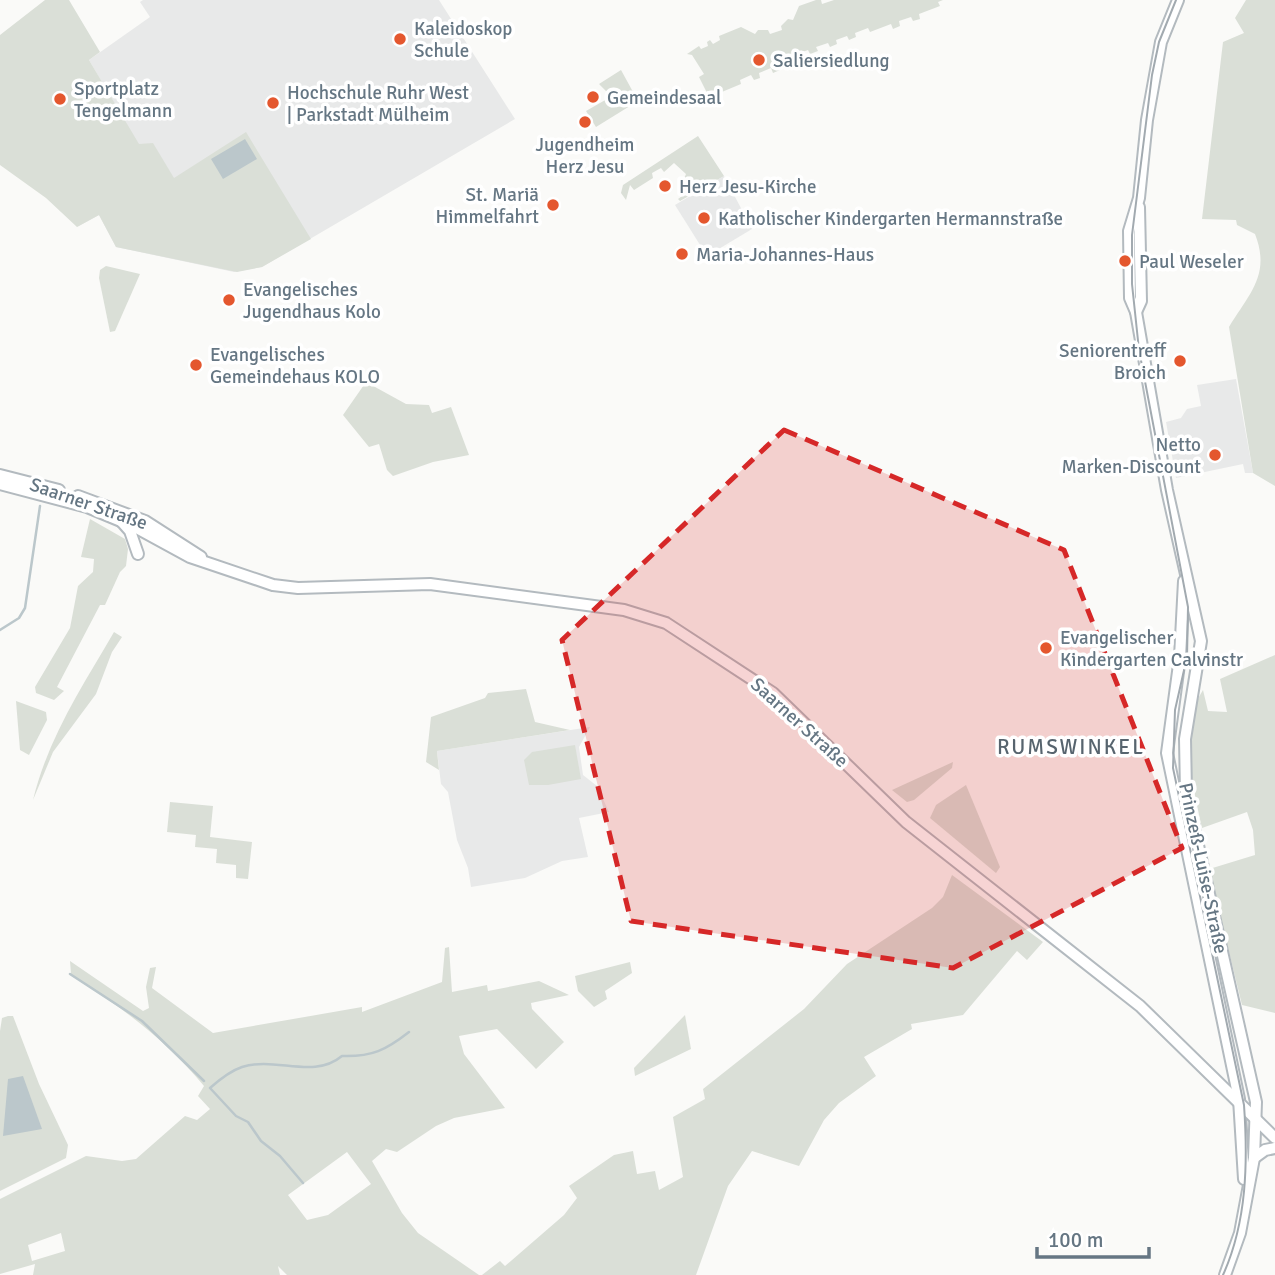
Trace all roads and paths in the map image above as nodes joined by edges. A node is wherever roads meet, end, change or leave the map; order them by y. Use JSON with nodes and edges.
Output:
{"nodes":[{"id":1,"x":1178,"y":0,"type":"edge"},
{"id":2,"x":0,"y":475,"type":"edge"},
{"id":3,"x":0,"y":484,"type":"edge"},
{"id":4,"x":121,"y":520,"type":"junction"},
{"id":5,"x":138,"y":554,"type":"dead end"},
{"id":6,"x":209,"y":563,"type":"junction"},
{"id":7,"x":1185,"y":575,"type":"junction"},
{"id":8,"x":1238,"y":1099,"type":"junction"},
{"id":9,"x":1256,"y":1118,"type":"junction"},
{"id":10,"x":1275,"y":1138,"type":"edge"},
{"id":11,"x":1275,"y":1148,"type":"edge"},
{"id":12,"x":1254,"y":1158,"type":"junction"},
{"id":13,"x":1245,"y":1196,"type":"junction"},
{"id":14,"x":1225,"y":1275,"type":"edge"}],
"edges":[{"from":1,"to":7,"type":"main road","name":"Prinzeß-Luise-Straße"},
{"from":2,"to":6,"type":"main road","name":"Saarner Straße"},
{"from":3,"to":4,"type":"main road","name":"Saarner Straße"},
{"from":4,"to":5,"type":"main road"},
{"from":4,"to":6,"type":"main road","name":"Saarner Straße"},
{"from":6,"to":8,"type":"main road","name":"Saarner Straße"},
{"from":7,"to":8,"type":"main road","name":"Prinzeß-Luise-Straße"},
{"from":7,"to":9,"type":"main road","name":"Prinzeß-Luise-Straße"},
{"from":8,"to":9,"type":"main road","name":"Saarner Straße"},
{"from":8,"to":13,"type":"main road","name":"Prinzeß-Luise-Straße"},
{"from":9,"to":10,"type":"main road","name":"Saarner Straße"},
{"from":9,"to":12,"type":"main road","name":"Prinzeß-Luise-Straße"},
{"from":11,"to":12,"type":"main road"},
{"from":12,"to":13,"type":"main road","name":"Prinzeß-Luise-Straße"},
{"from":13,"to":14,"type":"main road"}]}
